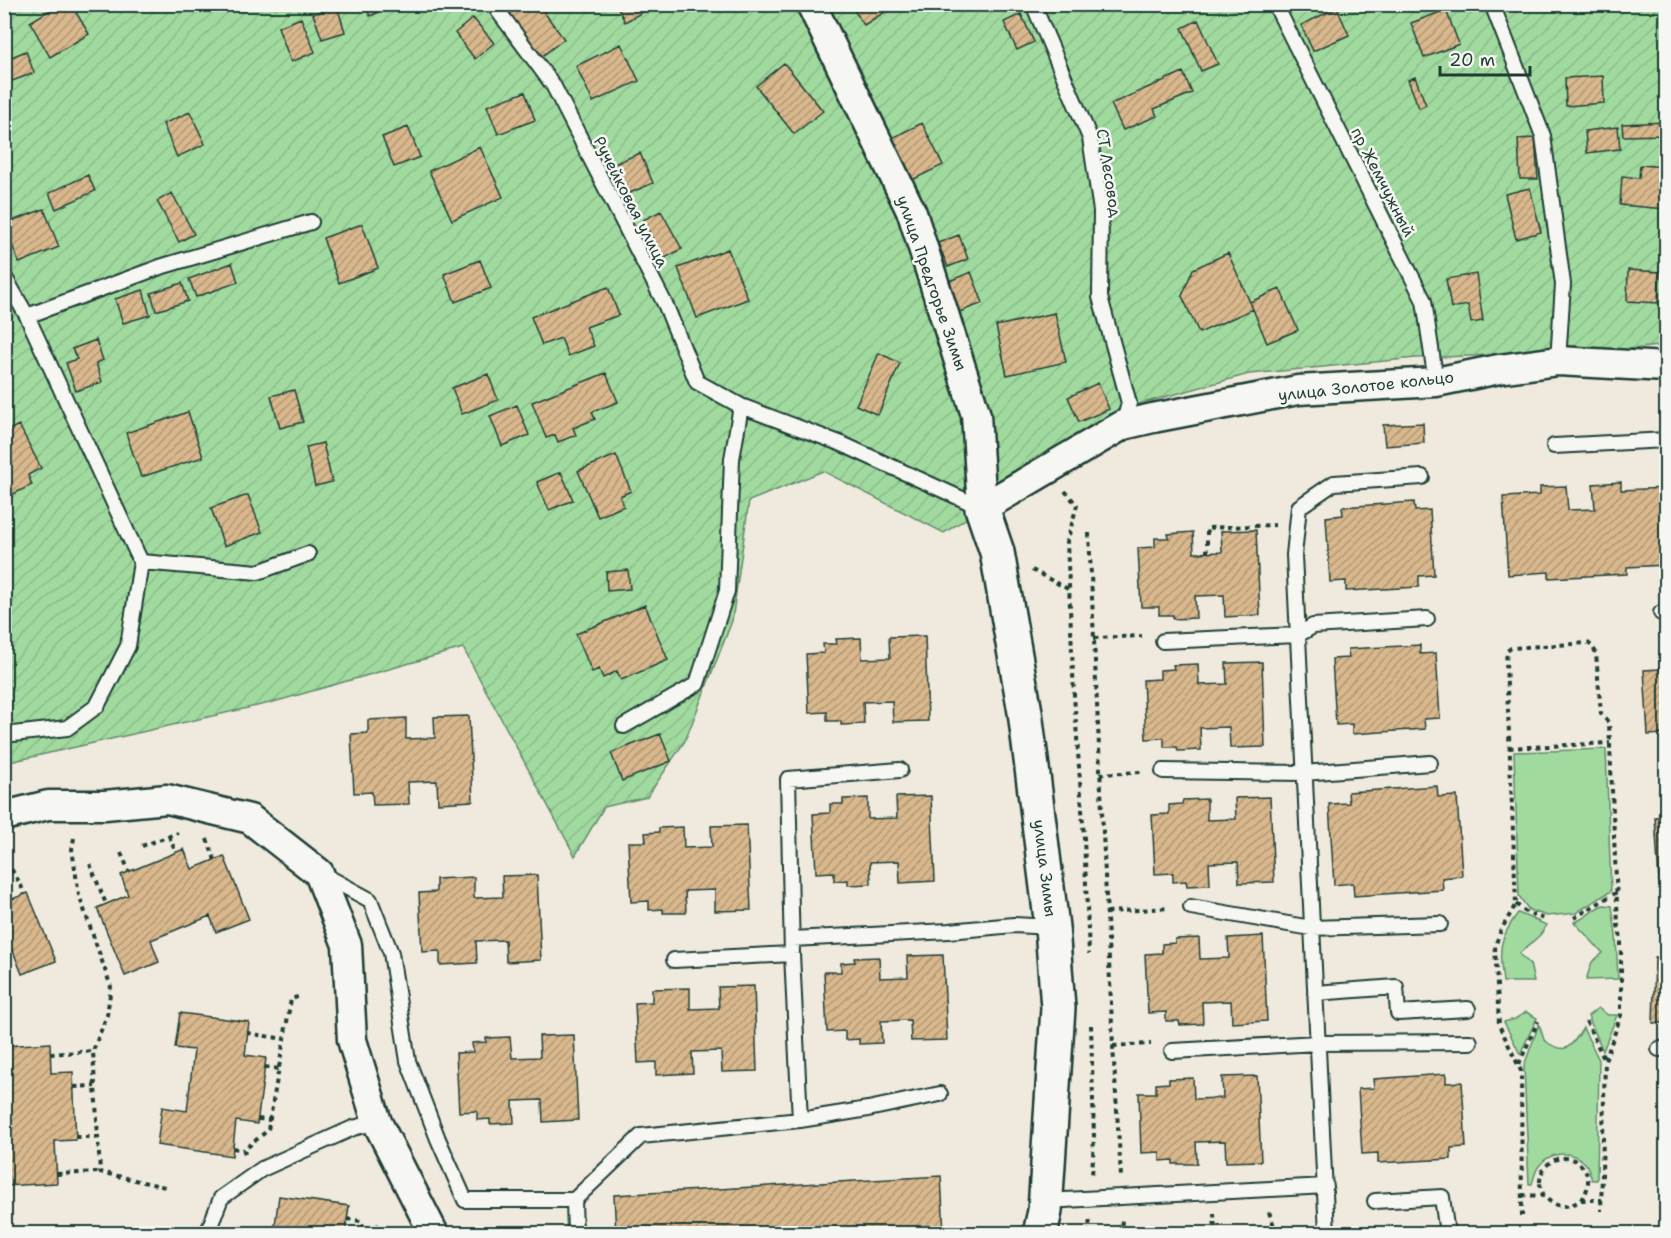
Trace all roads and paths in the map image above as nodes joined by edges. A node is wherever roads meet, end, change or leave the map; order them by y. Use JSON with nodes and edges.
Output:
{"nodes":[{"id":1,"x":493,"y":4,"type":"edge"},
{"id":2,"x":811,"y":4,"type":"edge"},
{"id":3,"x":1033,"y":4,"type":"edge"},
{"id":4,"x":1275,"y":4,"type":"edge"},
{"id":5,"x":1492,"y":4,"type":"edge"},
{"id":6,"x":311,"y":222,"type":"dead end"},
{"id":7,"x":4,"y":276,"type":"edge"},
{"id":8,"x":18,"y":301,"type":"junction"},
{"id":9,"x":4,"y":307,"type":"edge"},
{"id":10,"x":27,"y":316,"type":"junction"},
{"id":11,"x":1558,"y":361,"type":"junction"},
{"id":12,"x":1666,"y":367,"type":"edge"},
{"id":13,"x":1436,"y":382,"type":"junction"},
{"id":14,"x":741,"y":406,"type":"junction"},
{"id":15,"x":1123,"y":425,"type":"junction"},
{"id":16,"x":1666,"y":440,"type":"edge"},
{"id":17,"x":1554,"y":446,"type":"dead end"},
{"id":18,"x":1046,"y":471,"type":"junction"},
{"id":19,"x":1422,"y":477,"type":"dead end"},
{"id":20,"x":982,"y":508,"type":"junction"},
{"id":21,"x":1275,"y":525,"type":"dead end"},
{"id":22,"x":1089,"y":533,"type":"dead end"},
{"id":23,"x":1208,"y":553,"type":"dead end"},
{"id":24,"x":308,"y":554,"type":"dead end"},
{"id":25,"x":141,"y":562,"type":"junction"},
{"id":26,"x":1427,"y":619,"type":"dead end"},
{"id":27,"x":1298,"y":635,"type":"junction"},
{"id":28,"x":1094,"y":638,"type":"junction"},
{"id":29,"x":1163,"y":641,"type":"joint"},
{"id":30,"x":624,"y":726,"type":"dead end"},
{"id":31,"x":4,"y":735,"type":"edge"},
{"id":32,"x":1610,"y":743,"type":"junction"},
{"id":33,"x":1509,"y":748,"type":"junction"},
{"id":34,"x":1430,"y":763,"type":"dead end"},
{"id":35,"x":900,"y":770,"type":"dead end"},
{"id":36,"x":1163,"y":771,"type":"joint"},
{"id":37,"x":1304,"y":773,"type":"junction"},
{"id":38,"x":1100,"y":774,"type":"junction"},
{"id":39,"x":4,"y":816,"type":"edge"},
{"id":40,"x":180,"y":832,"type":"dead end"},
{"id":41,"x":205,"y":833,"type":"dead end"},
{"id":42,"x":169,"y":836,"type":"junction"},
{"id":43,"x":74,"y":838,"type":"dead end"},
{"id":44,"x":142,"y":846,"type":"dead end"},
{"id":45,"x":176,"y":852,"type":"dead end"},
{"id":46,"x":5,"y":853,"type":"edge"},
{"id":47,"x":122,"y":853,"type":"dead end"},
{"id":48,"x":215,"y":860,"type":"dead end"},
{"id":49,"x":90,"y":864,"type":"dead end"},
{"id":50,"x":129,"y":872,"type":"dead end"},
{"id":51,"x":319,"y":873,"type":"junction"},
{"id":52,"x":1617,"y":892,"type":"junction"},
{"id":53,"x":24,"y":894,"type":"dead end"},
{"id":54,"x":106,"y":904,"type":"dead end"},
{"id":55,"x":1516,"y":904,"type":"junction"},
{"id":56,"x":1191,"y":907,"type":"joint"},
{"id":57,"x":1107,"y":912,"type":"junction"},
{"id":58,"x":1574,"y":918,"type":"dead end"},
{"id":59,"x":1547,"y":920,"type":"dead end"},
{"id":60,"x":1440,"y":924,"type":"dead end"},
{"id":61,"x":1052,"y":927,"type":"junction"},
{"id":62,"x":1311,"y":928,"type":"junction"},
{"id":63,"x":792,"y":939,"type":"junction"},
{"id":64,"x":792,"y":954,"type":"junction"},
{"id":65,"x":1089,"y":954,"type":"dead end"},
{"id":66,"x":674,"y":960,"type":"dead end"},
{"id":67,"x":1315,"y":993,"type":"junction"},
{"id":68,"x":301,"y":996,"type":"dead end"},
{"id":69,"x":1468,"y":1009,"type":"dead end"},
{"id":70,"x":1538,"y":1021,"type":"dead end"},
{"id":71,"x":1586,"y":1021,"type":"dead end"},
{"id":72,"x":1091,"y":1024,"type":"dead end"},
{"id":73,"x":248,"y":1033,"type":"dead end"},
{"id":74,"x":284,"y":1039,"type":"junction"},
{"id":75,"x":1470,"y":1042,"type":"dead end"},
{"id":76,"x":1318,"y":1043,"type":"junction"},
{"id":77,"x":1113,"y":1046,"type":"junction"},
{"id":78,"x":93,"y":1051,"type":"junction"},
{"id":79,"x":1172,"y":1051,"type":"joint"},
{"id":80,"x":50,"y":1054,"type":"dead end"},
{"id":81,"x":1605,"y":1062,"type":"junction"},
{"id":82,"x":1519,"y":1065,"type":"junction"},
{"id":83,"x":265,"y":1067,"type":"dead end"},
{"id":84,"x":279,"y":1069,"type":"junction"},
{"id":85,"x":95,"y":1086,"type":"junction"},
{"id":86,"x":74,"y":1087,"type":"dead end"},
{"id":87,"x":940,"y":1094,"type":"dead end"},
{"id":88,"x":258,"y":1119,"type":"dead end"},
{"id":89,"x":270,"y":1120,"type":"junction"},
{"id":90,"x":800,"y":1120,"type":"junction"},
{"id":91,"x":377,"y":1122,"type":"junction"},
{"id":92,"x":76,"y":1137,"type":"dead end"},
{"id":93,"x":98,"y":1137,"type":"junction"},
{"id":94,"x":233,"y":1148,"type":"dead end"},
{"id":95,"x":243,"y":1150,"type":"junction"},
{"id":96,"x":249,"y":1161,"type":"dead end"},
{"id":97,"x":100,"y":1172,"type":"junction"},
{"id":98,"x":57,"y":1174,"type":"dead end"},
{"id":99,"x":1326,"y":1186,"type":"junction"},
{"id":100,"x":165,"y":1187,"type":"dead end"},
{"id":101,"x":1522,"y":1196,"type":"junction"},
{"id":102,"x":1544,"y":1196,"type":"junction"},
{"id":103,"x":1123,"y":1198,"type":"junction"},
{"id":104,"x":1092,"y":1199,"type":"junction"},
{"id":105,"x":574,"y":1200,"type":"junction"},
{"id":106,"x":1580,"y":1200,"type":"junction"},
{"id":107,"x":1602,"y":1200,"type":"junction"},
{"id":108,"x":1046,"y":1201,"type":"junction"},
{"id":109,"x":1375,"y":1201,"type":"dead end"},
{"id":110,"x":1602,"y":1211,"type":"dead end"},
{"id":111,"x":1522,"y":1216,"type":"dead end"},
{"id":112,"x":347,"y":1219,"type":"dead end"},
{"id":113,"x":379,"y":1225,"type":"dead end"},
{"id":114,"x":367,"y":1232,"type":"edge"},
{"id":115,"x":207,"y":1233,"type":"edge"},
{"id":116,"x":434,"y":1233,"type":"edge"},
{"id":117,"x":575,"y":1233,"type":"edge"},
{"id":118,"x":1040,"y":1233,"type":"edge"},
{"id":119,"x":1088,"y":1233,"type":"edge"},
{"id":120,"x":1121,"y":1233,"type":"edge"},
{"id":121,"x":1327,"y":1233,"type":"edge"},
{"id":122,"x":1447,"y":1233,"type":"edge"}],
"edges":[{"from":1,"to":14,"type":"lane","name":"Ручейковая улица"},
{"from":2,"to":20,"type":"street","name":"улица Предгорье Зимы"},
{"from":3,"to":15,"type":"lane","name":"СТ Лесовод"},
{"from":4,"to":13,"type":"lane","name":"пр Жемчужный"},
{"from":5,"to":11,"type":"lane"},
{"from":6,"to":10,"type":"lane"},
{"from":7,"to":8,"type":"lane"},
{"from":8,"to":9,"type":"lane"},
{"from":8,"to":10,"type":"lane"},
{"from":10,"to":25,"type":"lane"},
{"from":11,"to":12,"type":"street","name":"улица Золотое кольцо"},
{"from":11,"to":13,"type":"street","name":"улица Золотое кольцо"},
{"from":13,"to":15,"type":"street","name":"улица Золотое кольцо"},
{"from":14,"to":20,"type":"lane","name":"Ручейковая улица"},
{"from":14,"to":30,"type":"lane"},
{"from":15,"to":18,"type":"street","name":"улица Золотое кольцо"},
{"from":16,"to":17,"type":"lane"},
{"from":18,"to":20,"type":"street","name":"улица Золотое кольцо"},
{"from":18,"to":65,"type":"path"},
{"from":19,"to":27,"type":"lane"},
{"from":20,"to":61,"type":"street","name":"улица Зимы"},
{"from":21,"to":23,"type":"path"},
{"from":22,"to":28,"type":"path"},
{"from":24,"to":25,"type":"lane"},
{"from":25,"to":31,"type":"lane"},
{"from":26,"to":27,"type":"lane"},
{"from":27,"to":29,"type":"lane"},
{"from":27,"to":37,"type":"lane"},
{"from":28,"to":29,"type":"path"},
{"from":28,"to":38,"type":"path"},
{"from":32,"to":33,"type":"path"},
{"from":32,"to":33,"type":"path"},
{"from":32,"to":52,"type":"path"},
{"from":33,"to":55,"type":"path"},
{"from":34,"to":37,"type":"lane"},
{"from":35,"to":63,"type":"lane"},
{"from":36,"to":37,"type":"lane"},
{"from":36,"to":38,"type":"path"},
{"from":37,"to":62,"type":"lane"},
{"from":38,"to":57,"type":"path"},
{"from":39,"to":51,"type":"street"},
{"from":40,"to":42,"type":"path"},
{"from":41,"to":48,"type":"path"},
{"from":42,"to":44,"type":"path"},
{"from":42,"to":45,"type":"path"},
{"from":43,"to":78,"type":"path"},
{"from":46,"to":53,"type":"path"},
{"from":47,"to":50,"type":"path"},
{"from":49,"to":54,"type":"path"},
{"from":51,"to":91,"type":"street"},
{"from":51,"to":105,"type":"lane"},
{"from":52,"to":58,"type":"path"},
{"from":52,"to":81,"type":"path"},
{"from":55,"to":59,"type":"path"},
{"from":55,"to":82,"type":"path"},
{"from":56,"to":57,"type":"path"},
{"from":56,"to":62,"type":"lane"},
{"from":57,"to":77,"type":"path"},
{"from":60,"to":62,"type":"lane"},
{"from":61,"to":63,"type":"lane"},
{"from":61,"to":108,"type":"street","name":"улица Зимы"},
{"from":62,"to":67,"type":"lane"},
{"from":63,"to":64,"type":"lane"},
{"from":64,"to":66,"type":"lane"},
{"from":64,"to":90,"type":"lane"},
{"from":67,"to":69,"type":"lane"},
{"from":67,"to":76,"type":"lane"},
{"from":68,"to":74,"type":"path"},
{"from":70,"to":82,"type":"path"},
{"from":71,"to":81,"type":"path"},
{"from":72,"to":104,"type":"path"},
{"from":73,"to":74,"type":"path"},
{"from":74,"to":84,"type":"path"},
{"from":75,"to":76,"type":"lane"},
{"from":76,"to":79,"type":"lane"},
{"from":76,"to":99,"type":"lane"},
{"from":77,"to":79,"type":"path"},
{"from":77,"to":103,"type":"path"},
{"from":78,"to":80,"type":"path"},
{"from":78,"to":85,"type":"path"},
{"from":81,"to":107,"type":"path"},
{"from":82,"to":101,"type":"path"},
{"from":83,"to":84,"type":"path"},
{"from":84,"to":89,"type":"path"},
{"from":85,"to":86,"type":"path"},
{"from":85,"to":93,"type":"path"},
{"from":87,"to":90,"type":"lane"},
{"from":88,"to":89,"type":"path"},
{"from":89,"to":95,"type":"path"},
{"from":90,"to":105,"type":"lane"},
{"from":91,"to":115,"type":"lane"},
{"from":91,"to":116,"type":"street"},
{"from":92,"to":93,"type":"path"},
{"from":93,"to":97,"type":"path"},
{"from":94,"to":95,"type":"path"},
{"from":95,"to":96,"type":"path"},
{"from":97,"to":98,"type":"path"},
{"from":97,"to":100,"type":"path"},
{"from":99,"to":103,"type":"lane"},
{"from":99,"to":121,"type":"lane"},
{"from":101,"to":102,"type":"path"},
{"from":101,"to":111,"type":"path"},
{"from":102,"to":106,"type":"path"},
{"from":102,"to":106,"type":"path"},
{"from":103,"to":104,"type":"lane"},
{"from":103,"to":120,"type":"path"},
{"from":104,"to":108,"type":"lane"},
{"from":104,"to":119,"type":"path"},
{"from":105,"to":117,"type":"lane"},
{"from":106,"to":107,"type":"path"},
{"from":107,"to":110,"type":"path"},
{"from":108,"to":118,"type":"street","name":"улица Зимы"},
{"from":109,"to":122,"type":"lane"},
{"from":112,"to":114,"type":"path"},
{"from":113,"to":114,"type":"path"}]}
